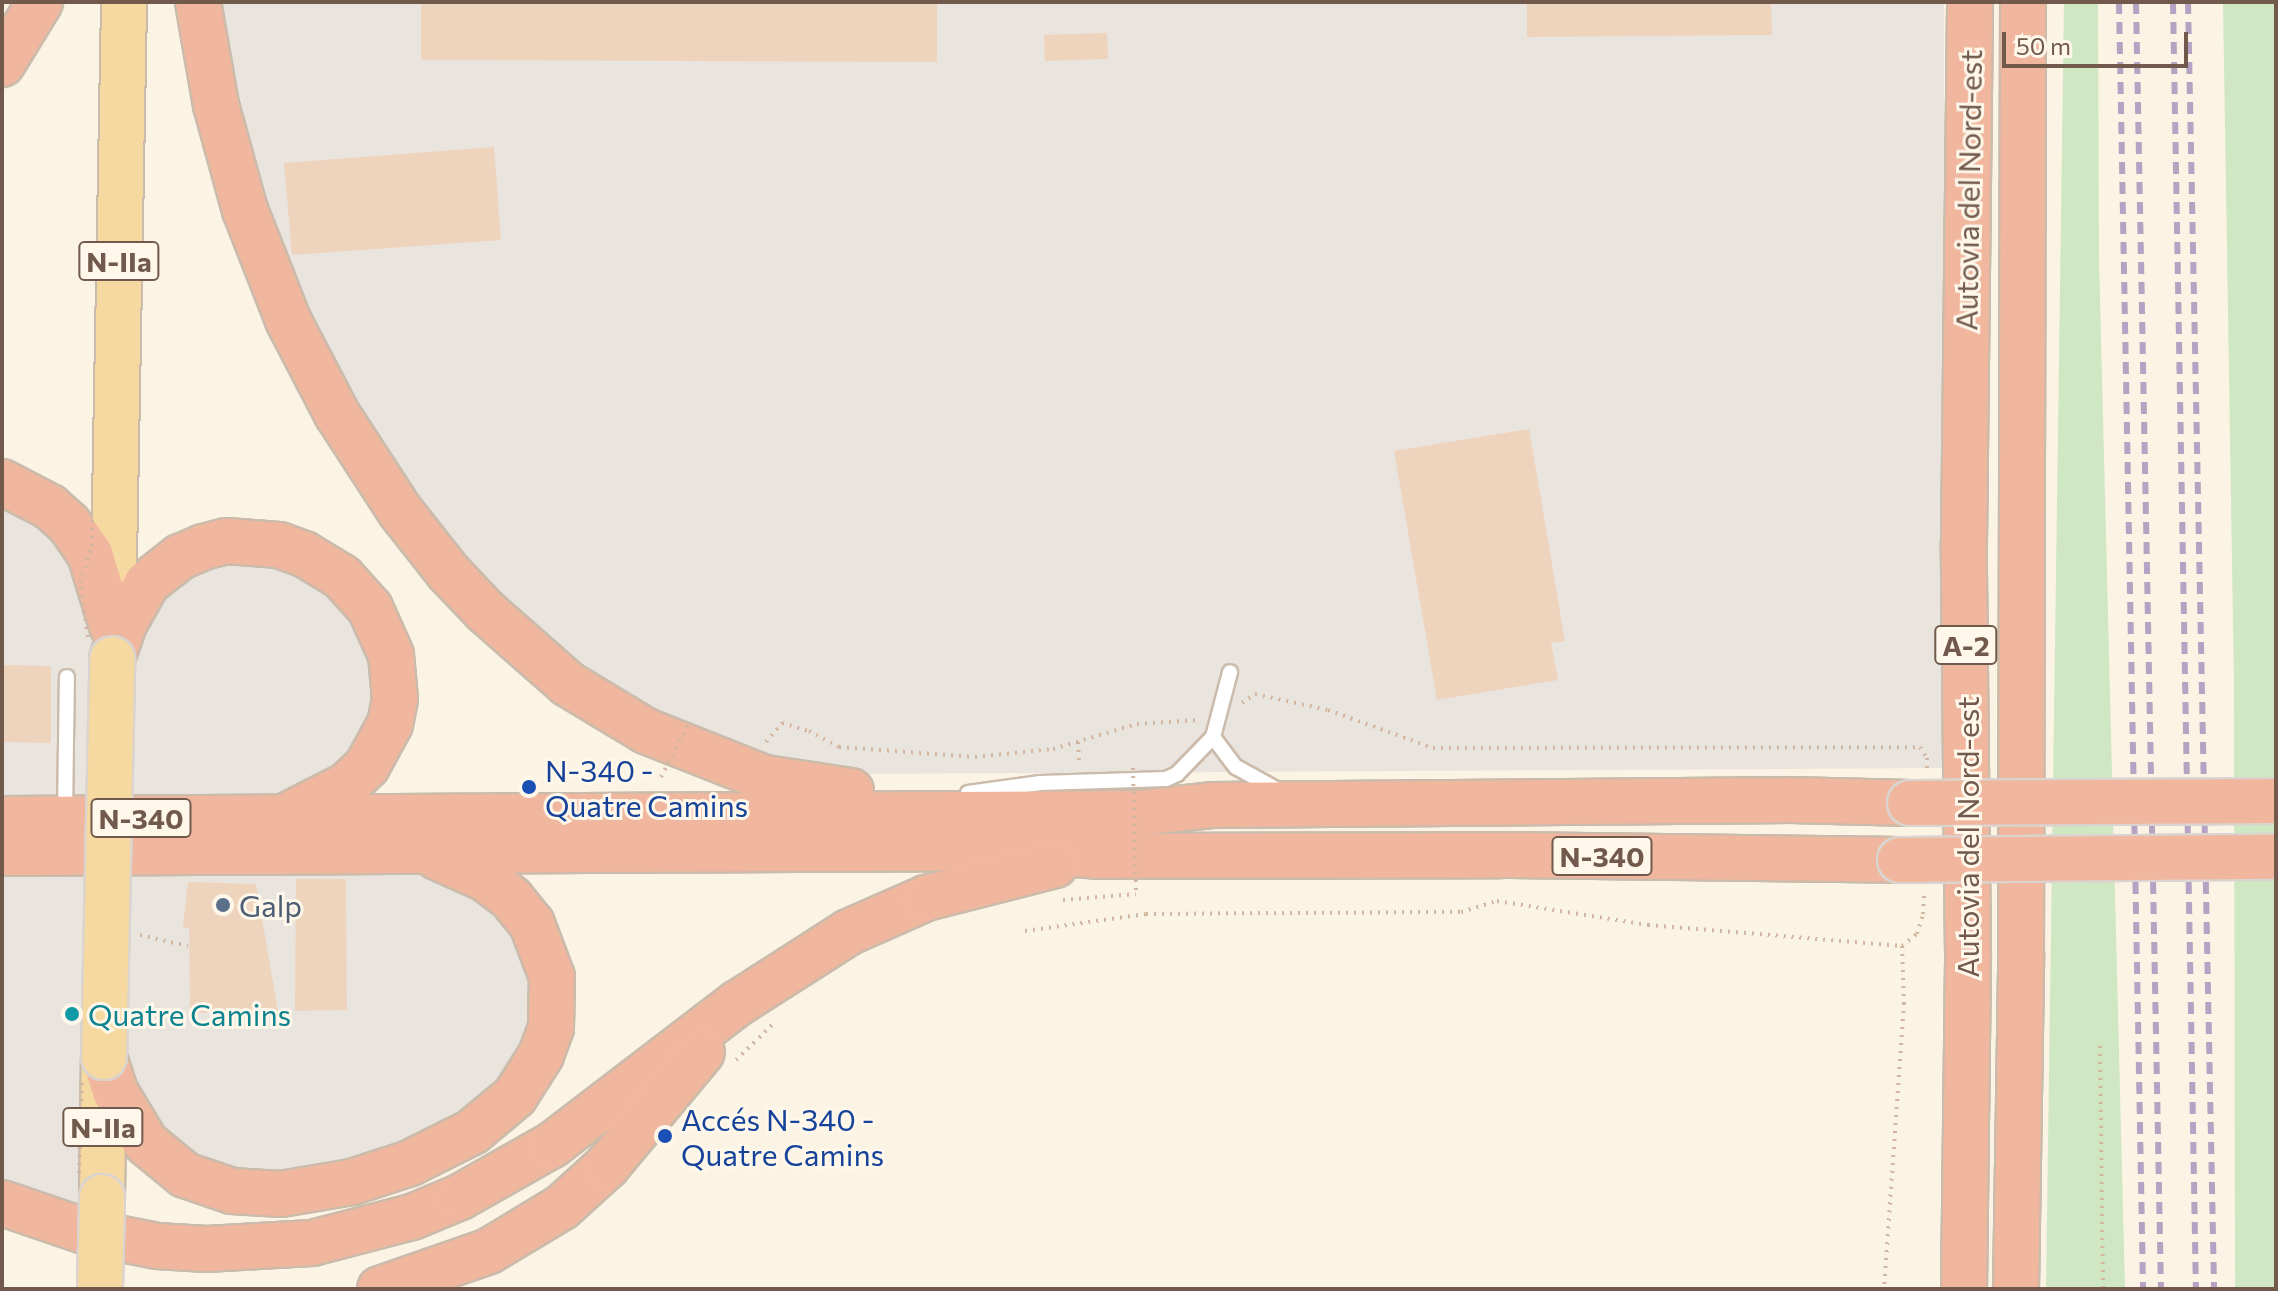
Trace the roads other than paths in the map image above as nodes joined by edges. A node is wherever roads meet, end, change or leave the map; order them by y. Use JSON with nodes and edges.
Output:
{"nodes":[{"id":1,"x":40,"y":2,"type":"edge"},
{"id":2,"x":124,"y":2,"type":"edge"},
{"id":3,"x":198,"y":2,"type":"edge"},
{"id":4,"x":1970,"y":2,"type":"edge"},
{"id":5,"x":2023,"y":2,"type":"edge"},
{"id":6,"x":2,"y":64,"type":"edge"},
{"id":7,"x":4,"y":483,"type":"edge"},
{"id":8,"x":112,"y":642,"type":"junction"},
{"id":9,"x":1230,"y":672,"type":"dead end"},
{"id":10,"x":67,"y":677,"type":"dead end"},
{"id":11,"x":1213,"y":737,"type":"junction"},
{"id":12,"x":968,"y":793,"type":"junction"},
{"id":13,"x":2276,"y":801,"type":"edge"},
{"id":14,"x":1327,"y":804,"type":"junction"},
{"id":15,"x":1212,"y":805,"type":"junction"},
{"id":16,"x":280,"y":817,"type":"junction"},
{"id":17,"x":2,"y":819,"type":"edge"},
{"id":18,"x":65,"y":819,"type":"junction"},
{"id":19,"x":420,"y":851,"type":"junction"},
{"id":20,"x":2,"y":853,"type":"edge"},
{"id":21,"x":1097,"y":856,"type":"junction"},
{"id":22,"x":2276,"y":857,"type":"edge"},
{"id":23,"x":757,"y":1012,"type":"junction"},
{"id":24,"x":104,"y":1057,"type":"junction"},
{"id":25,"x":2,"y":1203,"type":"edge"},
{"id":26,"x":100,"y":1289,"type":"edge"},
{"id":27,"x":380,"y":1289,"type":"edge"},
{"id":28,"x":1964,"y":1289,"type":"edge"},
{"id":29,"x":2016,"y":1289,"type":"edge"}],
"edges":[{"from":1,"to":6,"type":"highway"},
{"from":2,"to":8,"type":"main road","number":"N-IIa"},
{"from":3,"to":12,"type":"highway"},
{"from":4,"to":28,"type":"highway","name":"Autovia del Nord-est","number":"A-2"},
{"from":5,"to":29,"type":"highway","name":"Autovia del Nord-est","number":"A-2"},
{"from":7,"to":8,"type":"highway"},
{"from":8,"to":16,"type":"highway"},
{"from":8,"to":24,"type":"main road","number":"N-IIa","bridge":true},
{"from":9,"to":11,"type":"lane"},
{"from":10,"to":18,"type":"lane"},
{"from":11,"to":12,"type":"lane"},
{"from":11,"to":14,"type":"lane"},
{"from":12,"to":15,"type":"highway"},
{"from":13,"to":14,"type":"highway","number":"N-340","bridge":true},
{"from":14,"to":15,"type":"highway","number":"N-340"},
{"from":15,"to":16,"type":"highway","number":"N-340"},
{"from":16,"to":18,"type":"highway","number":"N-340"},
{"from":17,"to":18,"type":"highway","number":"N-340"},
{"from":19,"to":20,"type":"highway","number":"N-340"},
{"from":19,"to":21,"type":"highway","number":"N-340"},
{"from":19,"to":24,"type":"highway"},
{"from":21,"to":22,"type":"highway","number":"N-340","bridge":true},
{"from":21,"to":23,"type":"highway"},
{"from":23,"to":25,"type":"highway"},
{"from":23,"to":27,"type":"highway"},
{"from":24,"to":26,"type":"main road","number":"N-IIa","bridge":true}]}
